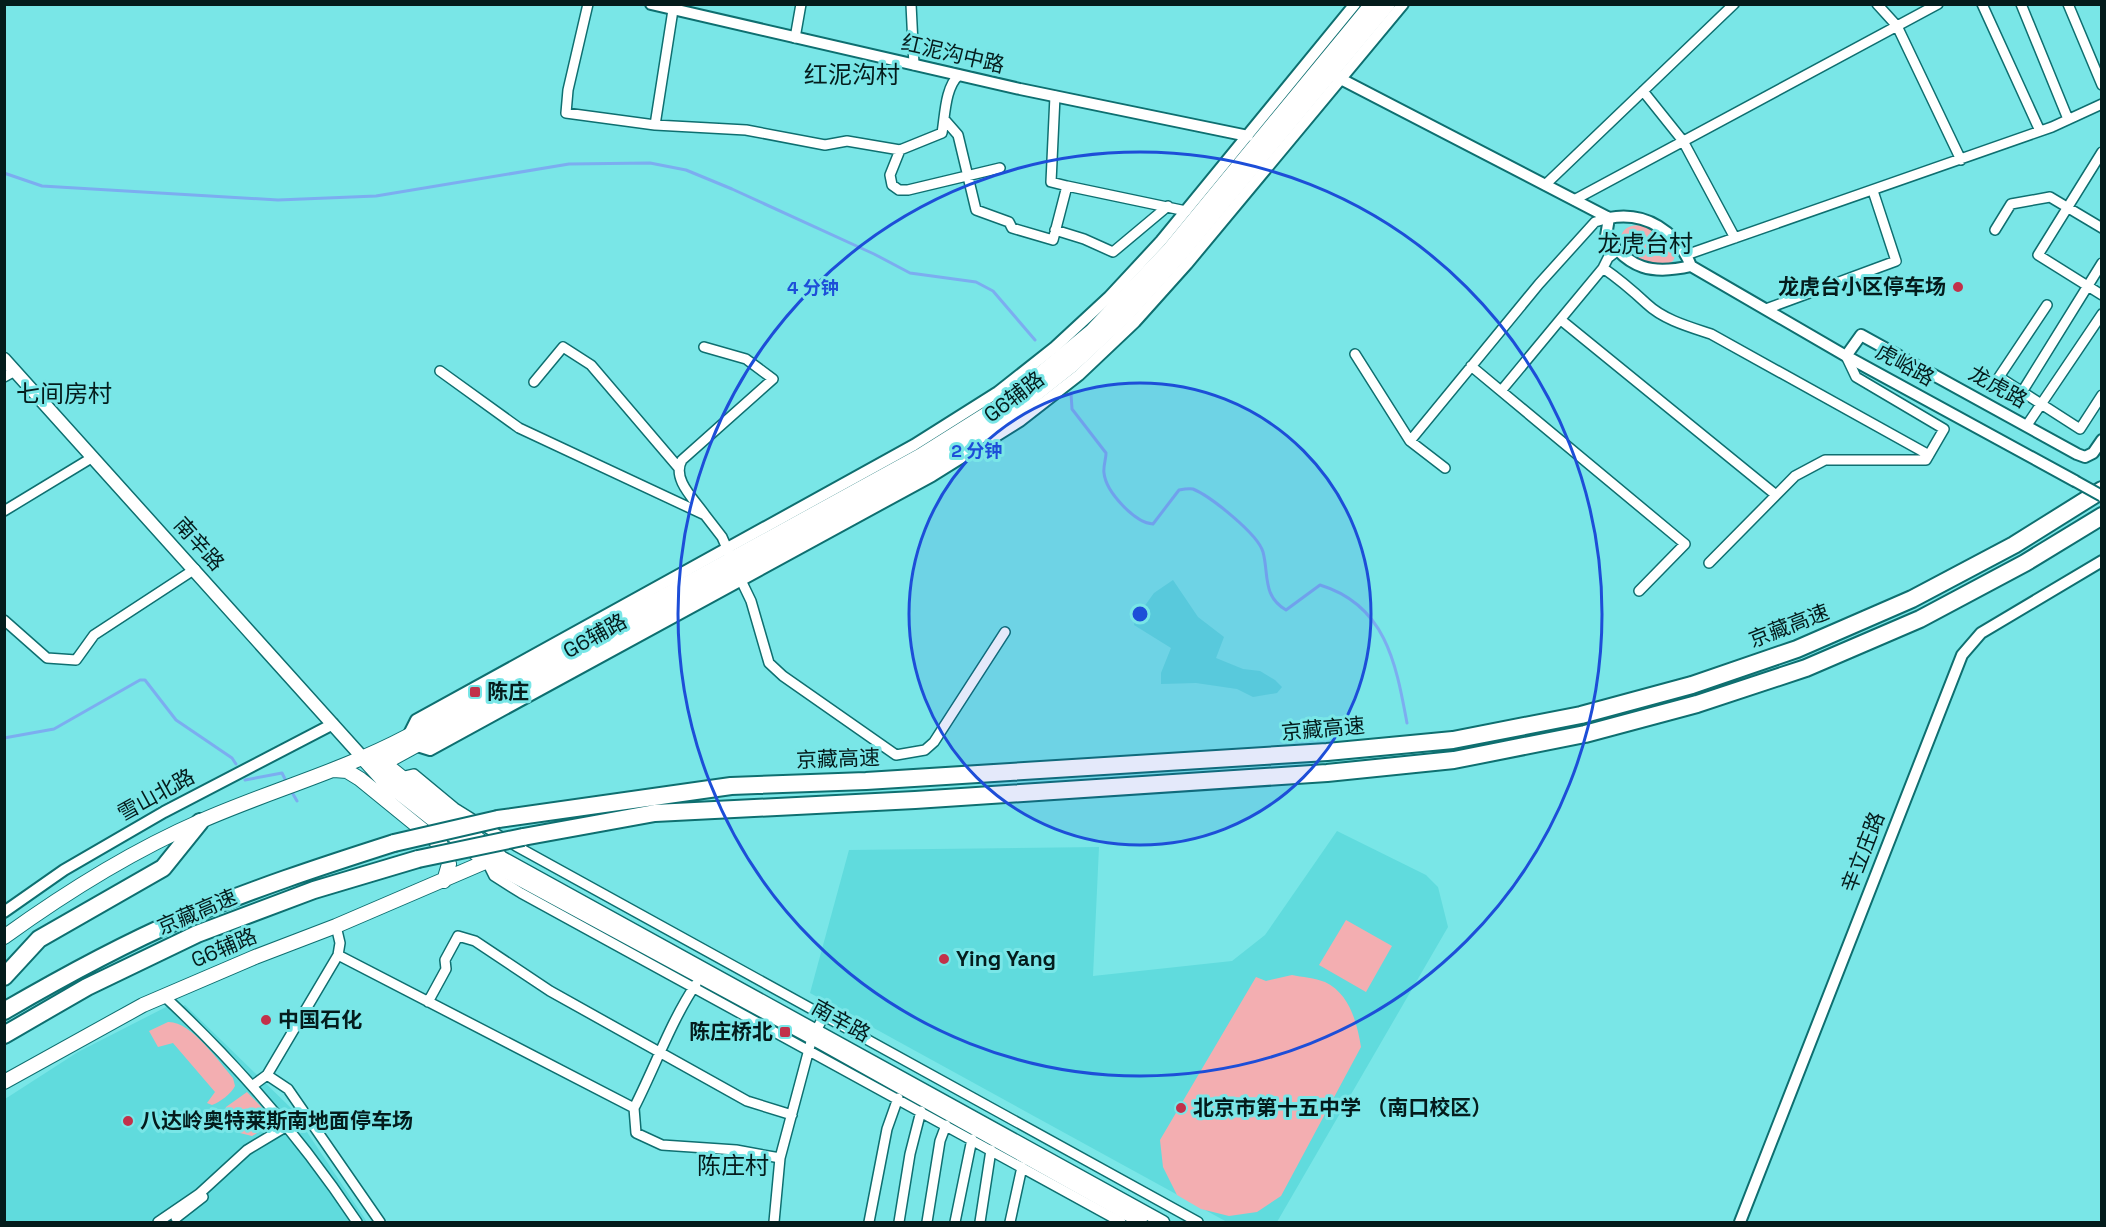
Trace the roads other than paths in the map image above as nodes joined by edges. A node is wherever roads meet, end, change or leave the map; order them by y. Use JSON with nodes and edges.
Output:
{"nodes":[{"id":1,"x":588,"y":4,"type":"edge"},
{"id":2,"x":651,"y":4,"type":"edge"},
{"id":3,"x":801,"y":4,"type":"edge"},
{"id":4,"x":911,"y":4,"type":"edge"},
{"id":5,"x":1355,"y":4,"type":"edge"},
{"id":6,"x":1372,"y":4,"type":"edge"},
{"id":7,"x":1388,"y":4,"type":"edge"},
{"id":8,"x":1403,"y":4,"type":"edge"},
{"id":9,"x":1734,"y":4,"type":"edge"},
{"id":10,"x":1877,"y":4,"type":"edge"},
{"id":11,"x":1938,"y":4,"type":"edge"},
{"id":12,"x":1982,"y":4,"type":"edge"},
{"id":13,"x":2021,"y":4,"type":"edge"},
{"id":14,"x":2068,"y":4,"type":"edge"},
{"id":15,"x":690,"y":9,"type":"edge"},
{"id":16,"x":673,"y":10,"type":"junction"},
{"id":17,"x":1897,"y":26,"type":"junction"},
{"id":18,"x":795,"y":38,"type":"junction"},
{"id":19,"x":914,"y":65,"type":"junction"},
{"id":20,"x":959,"y":75,"type":"junction"},
{"id":21,"x":1336,"y":76,"type":"junction"},
{"id":22,"x":2102,"y":85,"type":"edge"},
{"id":23,"x":1643,"y":91,"type":"junction"},
{"id":24,"x":1054,"y":96,"type":"junction"},
{"id":25,"x":2102,"y":104,"type":"edge"},
{"id":26,"x":945,"y":119,"type":"junction"},
{"id":27,"x":2068,"y":119,"type":"junction"},
{"id":28,"x":655,"y":125,"type":"junction"},
{"id":29,"x":2040,"y":131,"type":"junction"},
{"id":30,"x":1248,"y":136,"type":"junction"},
{"id":31,"x":1683,"y":141,"type":"junction"},
{"id":32,"x":900,"y":150,"type":"junction"},
{"id":33,"x":2102,"y":152,"type":"edge"},
{"id":34,"x":1961,"y":160,"type":"junction"},
{"id":35,"x":1000,"y":168,"type":"dead end"},
{"id":36,"x":968,"y":176,"type":"junction"},
{"id":37,"x":1545,"y":185,"type":"junction"},
{"id":38,"x":1067,"y":186,"type":"junction"},
{"id":39,"x":1873,"y":191,"type":"junction"},
{"id":40,"x":1574,"y":200,"type":"junction"},
{"id":41,"x":1168,"y":207,"type":"junction"},
{"id":42,"x":2068,"y":207,"type":"junction"},
{"id":43,"x":1186,"y":211,"type":"junction"},
{"id":44,"x":1609,"y":218,"type":"junction"},
{"id":45,"x":2102,"y":228,"type":"edge"},
{"id":46,"x":1055,"y":230,"type":"junction"},
{"id":47,"x":1995,"y":230,"type":"dead end"},
{"id":48,"x":1736,"y":238,"type":"junction"},
{"id":49,"x":1617,"y":251,"type":"junction"},
{"id":50,"x":1689,"y":260,"type":"junction"},
{"id":51,"x":2102,"y":263,"type":"edge"},
{"id":52,"x":1603,"y":268,"type":"junction"},
{"id":53,"x":2088,"y":286,"type":"junction"},
{"id":54,"x":2102,"y":295,"type":"edge"},
{"id":55,"x":2047,"y":304,"type":"dead end"},
{"id":56,"x":1766,"y":309,"type":"junction"},
{"id":57,"x":2102,"y":314,"type":"edge"},
{"id":58,"x":1560,"y":320,"type":"junction"},
{"id":59,"x":704,"y":347,"type":"dead end"},
{"id":60,"x":1355,"y":354,"type":"dead end"},
{"id":61,"x":1846,"y":356,"type":"junction"},
{"id":62,"x":4,"y":359,"type":"edge"},
{"id":63,"x":1471,"y":366,"type":"junction"},
{"id":64,"x":440,"y":371,"type":"dead end"},
{"id":65,"x":10,"y":374,"type":"edge"},
{"id":66,"x":534,"y":382,"type":"dead end"},
{"id":67,"x":1501,"y":391,"type":"junction"},
{"id":68,"x":2022,"y":392,"type":"junction"},
{"id":69,"x":2102,"y":395,"type":"edge"},
{"id":70,"x":2041,"y":404,"type":"junction"},
{"id":71,"x":2027,"y":425,"type":"junction"},
{"id":72,"x":2102,"y":440,"type":"edge"},
{"id":73,"x":1410,"y":441,"type":"junction"},
{"id":74,"x":1929,"y":455,"type":"junction"},
{"id":75,"x":93,"y":457,"type":"junction"},
{"id":76,"x":678,"y":467,"type":"junction"},
{"id":77,"x":1445,"y":468,"type":"dead end"},
{"id":78,"x":2102,"y":490,"type":"edge"},
{"id":79,"x":1776,"y":495,"type":"junction"},
{"id":80,"x":2102,"y":496,"type":"edge"},
{"id":81,"x":4,"y":512,"type":"edge"},
{"id":82,"x":705,"y":515,"type":"junction"},
{"id":83,"x":2102,"y":516,"type":"edge"},
{"id":84,"x":2102,"y":561,"type":"edge"},
{"id":85,"x":1709,"y":563,"type":"dead end"},
{"id":86,"x":734,"y":564,"type":"junction"},
{"id":87,"x":195,"y":569,"type":"junction"},
{"id":88,"x":1639,"y":591,"type":"dead end"},
{"id":89,"x":4,"y":620,"type":"edge"},
{"id":90,"x":1005,"y":632,"type":"dead end"},
{"id":91,"x":333,"y":724,"type":"junction"},
{"id":92,"x":411,"y":740,"type":"junction"},
{"id":93,"x":367,"y":755,"type":"junction"},
{"id":94,"x":384,"y":763,"type":"junction"},
{"id":95,"x":333,"y":770,"type":"junction"},
{"id":96,"x":401,"y":777,"type":"junction"},
{"id":97,"x":200,"y":822,"type":"junction"},
{"id":98,"x":519,"y":841,"type":"junction"},
{"id":99,"x":493,"y":859,"type":"junction"},
{"id":100,"x":444,"y":881,"type":"junction"},
{"id":101,"x":4,"y":912,"type":"edge"},
{"id":102,"x":336,"y":926,"type":"junction"},
{"id":103,"x":4,"y":937,"type":"edge"},
{"id":104,"x":338,"y":955,"type":"junction"},
{"id":105,"x":4,"y":977,"type":"edge"},
{"id":106,"x":700,"y":977,"type":"junction"},
{"id":107,"x":693,"y":988,"type":"junction"},
{"id":108,"x":164,"y":996,"type":"junction"},
{"id":109,"x":428,"y":1002,"type":"junction"},
{"id":110,"x":4,"y":1011,"type":"edge"},
{"id":111,"x":824,"y":1016,"type":"junction"},
{"id":112,"x":4,"y":1035,"type":"edge"},
{"id":113,"x":813,"y":1040,"type":"junction"},
{"id":114,"x":662,"y":1053,"type":"junction"},
{"id":115,"x":267,"y":1075,"type":"junction"},
{"id":116,"x":4,"y":1082,"type":"edge"},
{"id":117,"x":252,"y":1086,"type":"junction"},
{"id":118,"x":898,"y":1098,"type":"junction"},
{"id":119,"x":634,"y":1108,"type":"junction"},
{"id":120,"x":921,"y":1111,"type":"junction"},
{"id":121,"x":792,"y":1115,"type":"junction"},
{"id":122,"x":946,"y":1125,"type":"junction"},
{"id":123,"x":290,"y":1129,"type":"junction"},
{"id":124,"x":972,"y":1139,"type":"junction"},
{"id":125,"x":991,"y":1150,"type":"junction"},
{"id":126,"x":780,"y":1158,"type":"junction"},
{"id":127,"x":1022,"y":1167,"type":"junction"},
{"id":128,"x":158,"y":1222,"type":"edge"},
{"id":129,"x":169,"y":1222,"type":"edge"},
{"id":130,"x":357,"y":1222,"type":"edge"},
{"id":131,"x":380,"y":1222,"type":"edge"},
{"id":132,"x":774,"y":1222,"type":"edge"},
{"id":133,"x":869,"y":1222,"type":"edge"},
{"id":134,"x":899,"y":1222,"type":"edge"},
{"id":135,"x":927,"y":1222,"type":"edge"},
{"id":136,"x":955,"y":1222,"type":"edge"},
{"id":137,"x":980,"y":1222,"type":"edge"},
{"id":138,"x":1010,"y":1222,"type":"edge"},
{"id":139,"x":1121,"y":1222,"type":"edge"},
{"id":140,"x":1141,"y":1222,"type":"edge"},
{"id":141,"x":1163,"y":1222,"type":"edge"},
{"id":142,"x":1198,"y":1222,"type":"edge"},
{"id":143,"x":1740,"y":1222,"type":"edge"}],
"edges":[{"from":1,"to":28,"type":"street"},
{"from":2,"to":16,"type":"street","name":"红泥沟中路"},
{"from":3,"to":18,"type":"street"},
{"from":4,"to":19,"type":"street"},
{"from":5,"to":30,"type":"street","name":"G6辅路"},
{"from":6,"to":86,"type":"main road","name":"G6辅路"},
{"from":7,"to":21,"type":"main road","name":"G6辅路"},
{"from":8,"to":21,"type":"street","name":"G6辅路"},
{"from":9,"to":23,"type":"street"},
{"from":10,"to":17,"type":"street"},
{"from":11,"to":17,"type":"street"},
{"from":12,"to":29,"type":"street"},
{"from":13,"to":27,"type":"street"},
{"from":14,"to":22,"type":"street"},
{"from":15,"to":16,"type":"street","name":"红泥沟中路"},
{"from":15,"to":18,"type":"street","name":"红泥沟中路"},
{"from":16,"to":28,"type":"street"},
{"from":17,"to":31,"type":"street"},
{"from":17,"to":34,"type":"street"},
{"from":18,"to":19,"type":"street","name":"红泥沟中路"},
{"from":19,"to":20,"type":"street","name":"红泥沟中路"},
{"from":20,"to":24,"type":"street","name":"红泥沟中路"},
{"from":20,"to":26,"type":"street"},
{"from":21,"to":37,"type":"street"},
{"from":21,"to":86,"type":"main road","name":"G6辅路"},
{"from":23,"to":31,"type":"street"},
{"from":23,"to":37,"type":"street"},
{"from":24,"to":30,"type":"street","name":"红泥沟中路"},
{"from":24,"to":38,"type":"street"},
{"from":25,"to":27,"type":"street"},
{"from":26,"to":32,"type":"street"},
{"from":26,"to":36,"type":"street"},
{"from":27,"to":29,"type":"street"},
{"from":28,"to":32,"type":"street"},
{"from":29,"to":34,"type":"street"},
{"from":30,"to":43,"type":"street","name":"G6辅路"},
{"from":31,"to":40,"type":"street"},
{"from":31,"to":48,"type":"street"},
{"from":32,"to":36,"type":"street"},
{"from":33,"to":42,"type":"street"},
{"from":34,"to":39,"type":"street"},
{"from":35,"to":36,"type":"street"},
{"from":36,"to":46,"type":"street"},
{"from":37,"to":40,"type":"street"},
{"from":38,"to":41,"type":"street"},
{"from":38,"to":46,"type":"street"},
{"from":39,"to":48,"type":"street"},
{"from":39,"to":56,"type":"street"},
{"from":40,"to":44,"type":"street"},
{"from":41,"to":43,"type":"street"},
{"from":41,"to":46,"type":"street"},
{"from":42,"to":45,"type":"street"},
{"from":42,"to":47,"type":"street"},
{"from":42,"to":53,"type":"street"},
{"from":43,"to":86,"type":"street","name":"G6辅路"},
{"from":44,"to":49,"type":"street"},
{"from":44,"to":50,"type":"street"},
{"from":44,"to":63,"type":"street"},
{"from":48,"to":50,"type":"street"},
{"from":49,"to":50,"type":"street"},
{"from":49,"to":52,"type":"street"},
{"from":50,"to":56,"type":"street","name":"虎峪路"},
{"from":51,"to":53,"type":"street"},
{"from":52,"to":58,"type":"street"},
{"from":52,"to":74,"type":"street"},
{"from":53,"to":54,"type":"street"},
{"from":53,"to":68,"type":"street"},
{"from":55,"to":68,"type":"street"},
{"from":56,"to":61,"type":"street","name":"虎峪路"},
{"from":57,"to":70,"type":"street"},
{"from":58,"to":67,"type":"street"},
{"from":58,"to":79,"type":"street"},
{"from":59,"to":76,"type":"street"},
{"from":60,"to":73,"type":"street"},
{"from":61,"to":71,"type":"street","name":"龙虎路"},
{"from":61,"to":74,"type":"street"},
{"from":61,"to":80,"type":"street","name":"虎峪路","bridge":true},
{"from":62,"to":65,"type":"main road","name":"南辛路"},
{"from":63,"to":67,"type":"street"},
{"from":63,"to":73,"type":"street"},
{"from":64,"to":82,"type":"street"},
{"from":65,"to":75,"type":"main road","name":"南辛路"},
{"from":66,"to":76,"type":"street"},
{"from":67,"to":88,"type":"street"},
{"from":68,"to":70,"type":"street"},
{"from":69,"to":70,"type":"street"},
{"from":70,"to":71,"type":"street"},
{"from":71,"to":72,"type":"street","name":"龙虎路"},
{"from":73,"to":77,"type":"street"},
{"from":74,"to":79,"type":"street"},
{"from":75,"to":81,"type":"street"},
{"from":75,"to":87,"type":"main road","name":"南辛路"},
{"from":76,"to":82,"type":"street"},
{"from":78,"to":110,"type":"highway","name":"京藏高速","bridge":true},
{"from":79,"to":85,"type":"street"},
{"from":82,"to":86,"type":"street"},
{"from":83,"to":98,"type":"highway","name":"京藏高速"},
{"from":84,"to":143,"type":"street","name":"辛立庄路"},
{"from":86,"to":90,"type":"street"},
{"from":86,"to":92,"type":"main road","name":"G6辅路"},
{"from":86,"to":92,"type":"street","name":"G6辅路"},
{"from":87,"to":89,"type":"street"},
{"from":87,"to":91,"type":"main road","name":"南辛路"},
{"from":91,"to":93,"type":"main road","name":"南辛路"},
{"from":91,"to":101,"type":"street","name":"雪山北路"},
{"from":92,"to":93,"type":"main road","name":"G6辅路"},
{"from":92,"to":94,"type":"main road","name":"G6辅路"},
{"from":93,"to":94,"type":"main road"},
{"from":93,"to":95,"type":"main road","name":"G6辅路"},
{"from":93,"to":99,"type":"main road"},
{"from":94,"to":96,"type":"main road"},
{"from":95,"to":97,"type":"main road","name":"G6辅路"},
{"from":95,"to":100,"type":"main road"},
{"from":96,"to":98,"type":"street"},
{"from":96,"to":99,"type":"main road"},
{"from":97,"to":103,"type":"main road","name":"G6辅路"},
{"from":97,"to":105,"type":"highway"},
{"from":98,"to":99,"type":"street"},
{"from":98,"to":111,"type":"street"},
{"from":98,"to":112,"type":"highway","name":"京藏高速","bridge":true},
{"from":99,"to":100,"type":"main road","name":"G6辅路"},
{"from":99,"to":106,"type":"main road","name":"南辛路"},
{"from":99,"to":107,"type":"street"},
{"from":99,"to":113,"type":"main road","name":"南辛路"},
{"from":100,"to":102,"type":"main road","name":"G6辅路"},
{"from":102,"to":104,"type":"street"},
{"from":102,"to":108,"type":"main road","name":"G6辅路"},
{"from":104,"to":109,"type":"street"},
{"from":104,"to":115,"type":"street"},
{"from":106,"to":107,"type":"street"},
{"from":106,"to":113,"type":"main road","name":"南辛路"},
{"from":107,"to":113,"type":"street"},
{"from":107,"to":114,"type":"street"},
{"from":108,"to":116,"type":"main road","name":"G6辅路"},
{"from":108,"to":117,"type":"street"},
{"from":109,"to":114,"type":"street"},
{"from":109,"to":119,"type":"street"},
{"from":111,"to":113,"type":"street"},
{"from":111,"to":142,"type":"street"},
{"from":113,"to":118,"type":"street"},
{"from":113,"to":121,"type":"street"},
{"from":113,"to":140,"type":"main road","name":"南辛路"},
{"from":113,"to":141,"type":"main road","name":"南辛路"},
{"from":114,"to":119,"type":"street"},
{"from":114,"to":121,"type":"street"},
{"from":115,"to":117,"type":"street"},
{"from":115,"to":131,"type":"street"},
{"from":117,"to":123,"type":"street"},
{"from":118,"to":120,"type":"street"},
{"from":118,"to":133,"type":"street"},
{"from":119,"to":126,"type":"street"},
{"from":120,"to":122,"type":"street"},
{"from":120,"to":134,"type":"street"},
{"from":121,"to":126,"type":"street"},
{"from":122,"to":124,"type":"street"},
{"from":122,"to":135,"type":"street"},
{"from":123,"to":128,"type":"street"},
{"from":123,"to":129,"type":"street"},
{"from":123,"to":130,"type":"street"},
{"from":124,"to":125,"type":"street"},
{"from":124,"to":136,"type":"street"},
{"from":125,"to":127,"type":"street"},
{"from":125,"to":137,"type":"street"},
{"from":126,"to":132,"type":"street"},
{"from":127,"to":138,"type":"street"},
{"from":127,"to":139,"type":"street"}]}
